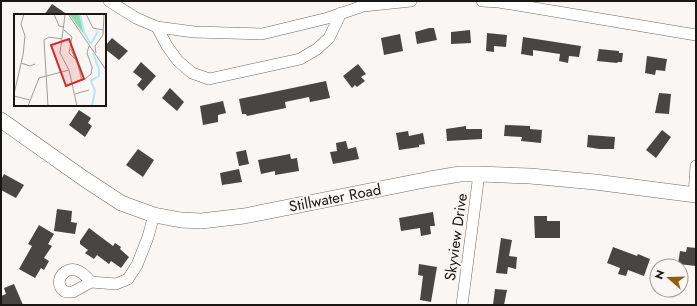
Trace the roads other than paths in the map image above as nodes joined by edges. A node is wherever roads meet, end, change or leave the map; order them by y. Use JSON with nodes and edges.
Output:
{"nodes":[{"id":1,"x":109,"y":1,"type":"edge"},
{"id":2,"x":411,"y":1,"type":"edge"},
{"id":3,"x":482,"y":1,"type":"edge"},
{"id":4,"x":499,"y":2,"type":"edge"},
{"id":5,"x":340,"y":13,"type":"junction"},
{"id":6,"x":157,"y":27,"type":"junction"},
{"id":7,"x":696,"y":35,"type":"edge"},
{"id":8,"x":1,"y":120,"type":"edge"},
{"id":9,"x":696,"y":166,"type":"edge"},
{"id":10,"x":479,"y":174,"type":"junction"},
{"id":11,"x":695,"y":195,"type":"edge"},
{"id":12,"x":154,"y":215,"type":"junction"},
{"id":13,"x":91,"y":282,"type":"dead end"},
{"id":14,"x":462,"y":305,"type":"edge"}],
"edges":[{"from":1,"to":6,"type":"street"},
{"from":2,"to":5,"type":"street"},
{"from":3,"to":4,"type":"street"},
{"from":4,"to":7,"type":"street"},
{"from":5,"to":6,"type":"street"},
{"from":5,"to":6,"type":"street"},
{"from":8,"to":12,"type":"main road","name":"Stillwater Road"},
{"from":9,"to":11,"type":"street"},
{"from":10,"to":11,"type":"main road","name":"Stillwater Road"},
{"from":10,"to":12,"type":"main road","name":"Stillwater Road"},
{"from":10,"to":14,"type":"street","name":"Skyview Drive"},
{"from":12,"to":13,"type":"street"}]}
